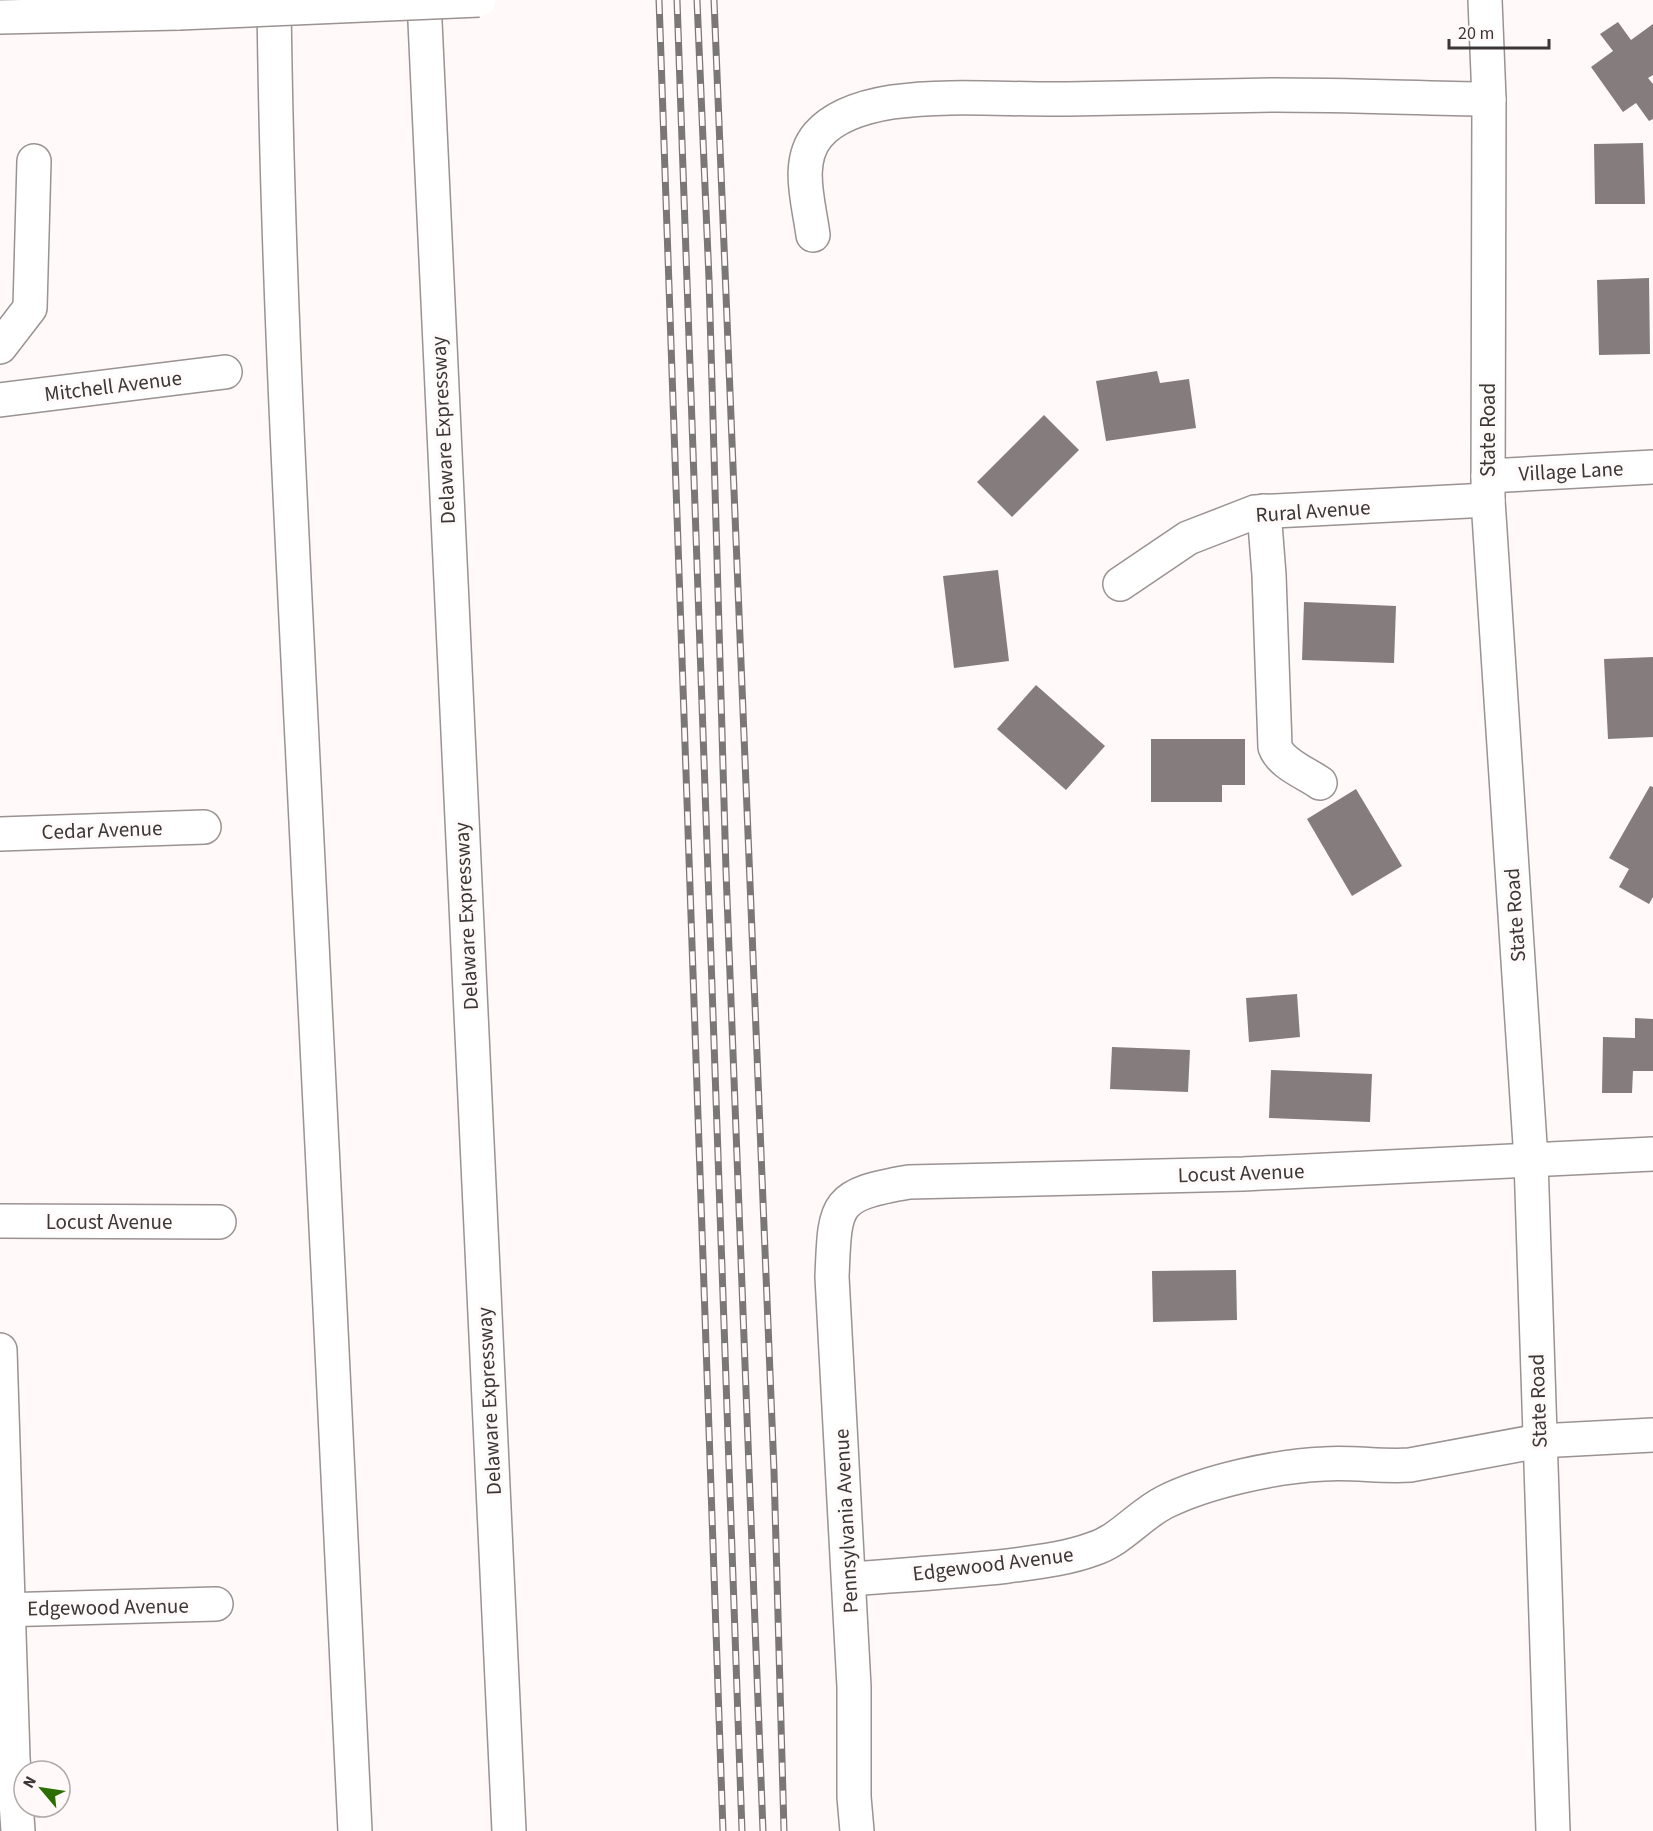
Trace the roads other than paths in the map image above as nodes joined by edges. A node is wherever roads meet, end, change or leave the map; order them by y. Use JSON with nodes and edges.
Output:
{"nodes":[{"id":1,"x":274,"y":0,"type":"edge"},
{"id":2,"x":424,"y":0,"type":"edge"},
{"id":3,"x":479,"y":0,"type":"edge"},
{"id":4,"x":1485,"y":0,"type":"edge"},
{"id":5,"x":0,"y":17,"type":"edge"},
{"id":6,"x":1489,"y":99,"type":"junction"},
{"id":7,"x":34,"y":160,"type":"dead end"},
{"id":8,"x":813,"y":235,"type":"dead end"},
{"id":9,"x":0,"y":346,"type":"edge"},
{"id":10,"x":225,"y":372,"type":"dead end"},
{"id":11,"x":0,"y":400,"type":"edge"},
{"id":12,"x":1653,"y":467,"type":"edge"},
{"id":13,"x":1488,"y":488,"type":"junction"},
{"id":14,"x":1264,"y":512,"type":"junction"},
{"id":15,"x":1120,"y":584,"type":"dead end"},
{"id":16,"x":1320,"y":783,"type":"dead end"},
{"id":17,"x":204,"y":827,"type":"dead end"},
{"id":18,"x":0,"y":834,"type":"edge"},
{"id":19,"x":1653,"y":1154,"type":"edge"},
{"id":20,"x":1531,"y":1160,"type":"junction"},
{"id":21,"x":839,"y":1212,"type":"joint"},
{"id":22,"x":0,"y":1221,"type":"edge"},
{"id":23,"x":219,"y":1222,"type":"dead end"},
{"id":24,"x":0,"y":1350,"type":"edge"},
{"id":25,"x":1653,"y":1435,"type":"edge"},
{"id":26,"x":1539,"y":1441,"type":"junction"},
{"id":27,"x":849,"y":1579,"type":"junction"},
{"id":28,"x":216,"y":1604,"type":"dead end"},
{"id":29,"x":4,"y":1610,"type":"edge"},
{"id":30,"x":18,"y":1831,"type":"edge"},
{"id":31,"x":355,"y":1831,"type":"edge"},
{"id":32,"x":510,"y":1831,"type":"edge"},
{"id":33,"x":857,"y":1831,"type":"edge"},
{"id":34,"x":1553,"y":1831,"type":"edge"}],
"edges":[{"from":1,"to":31,"type":"main road"},
{"from":2,"to":32,"type":"main road","name":"Delaware Expressway"},
{"from":3,"to":5,"type":"main road","bridge":true},
{"from":4,"to":6,"type":"main road","name":"State Road"},
{"from":6,"to":8,"type":"main road"},
{"from":6,"to":13,"type":"main road","name":"State Road"},
{"from":7,"to":9,"type":"main road"},
{"from":10,"to":11,"type":"main road","name":"Mitchell Avenue"},
{"from":12,"to":13,"type":"main road","name":"Village Lane"},
{"from":13,"to":14,"type":"main road","name":"Rural Avenue"},
{"from":13,"to":20,"type":"main road","name":"State Road"},
{"from":14,"to":15,"type":"main road","name":"Rural Avenue"},
{"from":14,"to":16,"type":"main road"},
{"from":17,"to":18,"type":"main road","name":"Cedar Avenue"},
{"from":19,"to":20,"type":"main road","name":"Locust Avenue"},
{"from":20,"to":21,"type":"main road","name":"Locust Avenue"},
{"from":20,"to":26,"type":"main road","name":"State Road"},
{"from":21,"to":27,"type":"main road","name":"Pennsylvania Avenue"},
{"from":22,"to":23,"type":"main road","name":"Locust Avenue"},
{"from":24,"to":29,"type":"main road"},
{"from":25,"to":26,"type":"main road","name":"Edgewood Avenue"},
{"from":26,"to":27,"type":"main road","name":"Edgewood Avenue"},
{"from":26,"to":34,"type":"main road","name":"State Road"},
{"from":27,"to":33,"type":"main road","name":"Pennsylvania Avenue"},
{"from":28,"to":29,"type":"main road","name":"Edgewood Avenue"},
{"from":29,"to":30,"type":"main road"}]}
